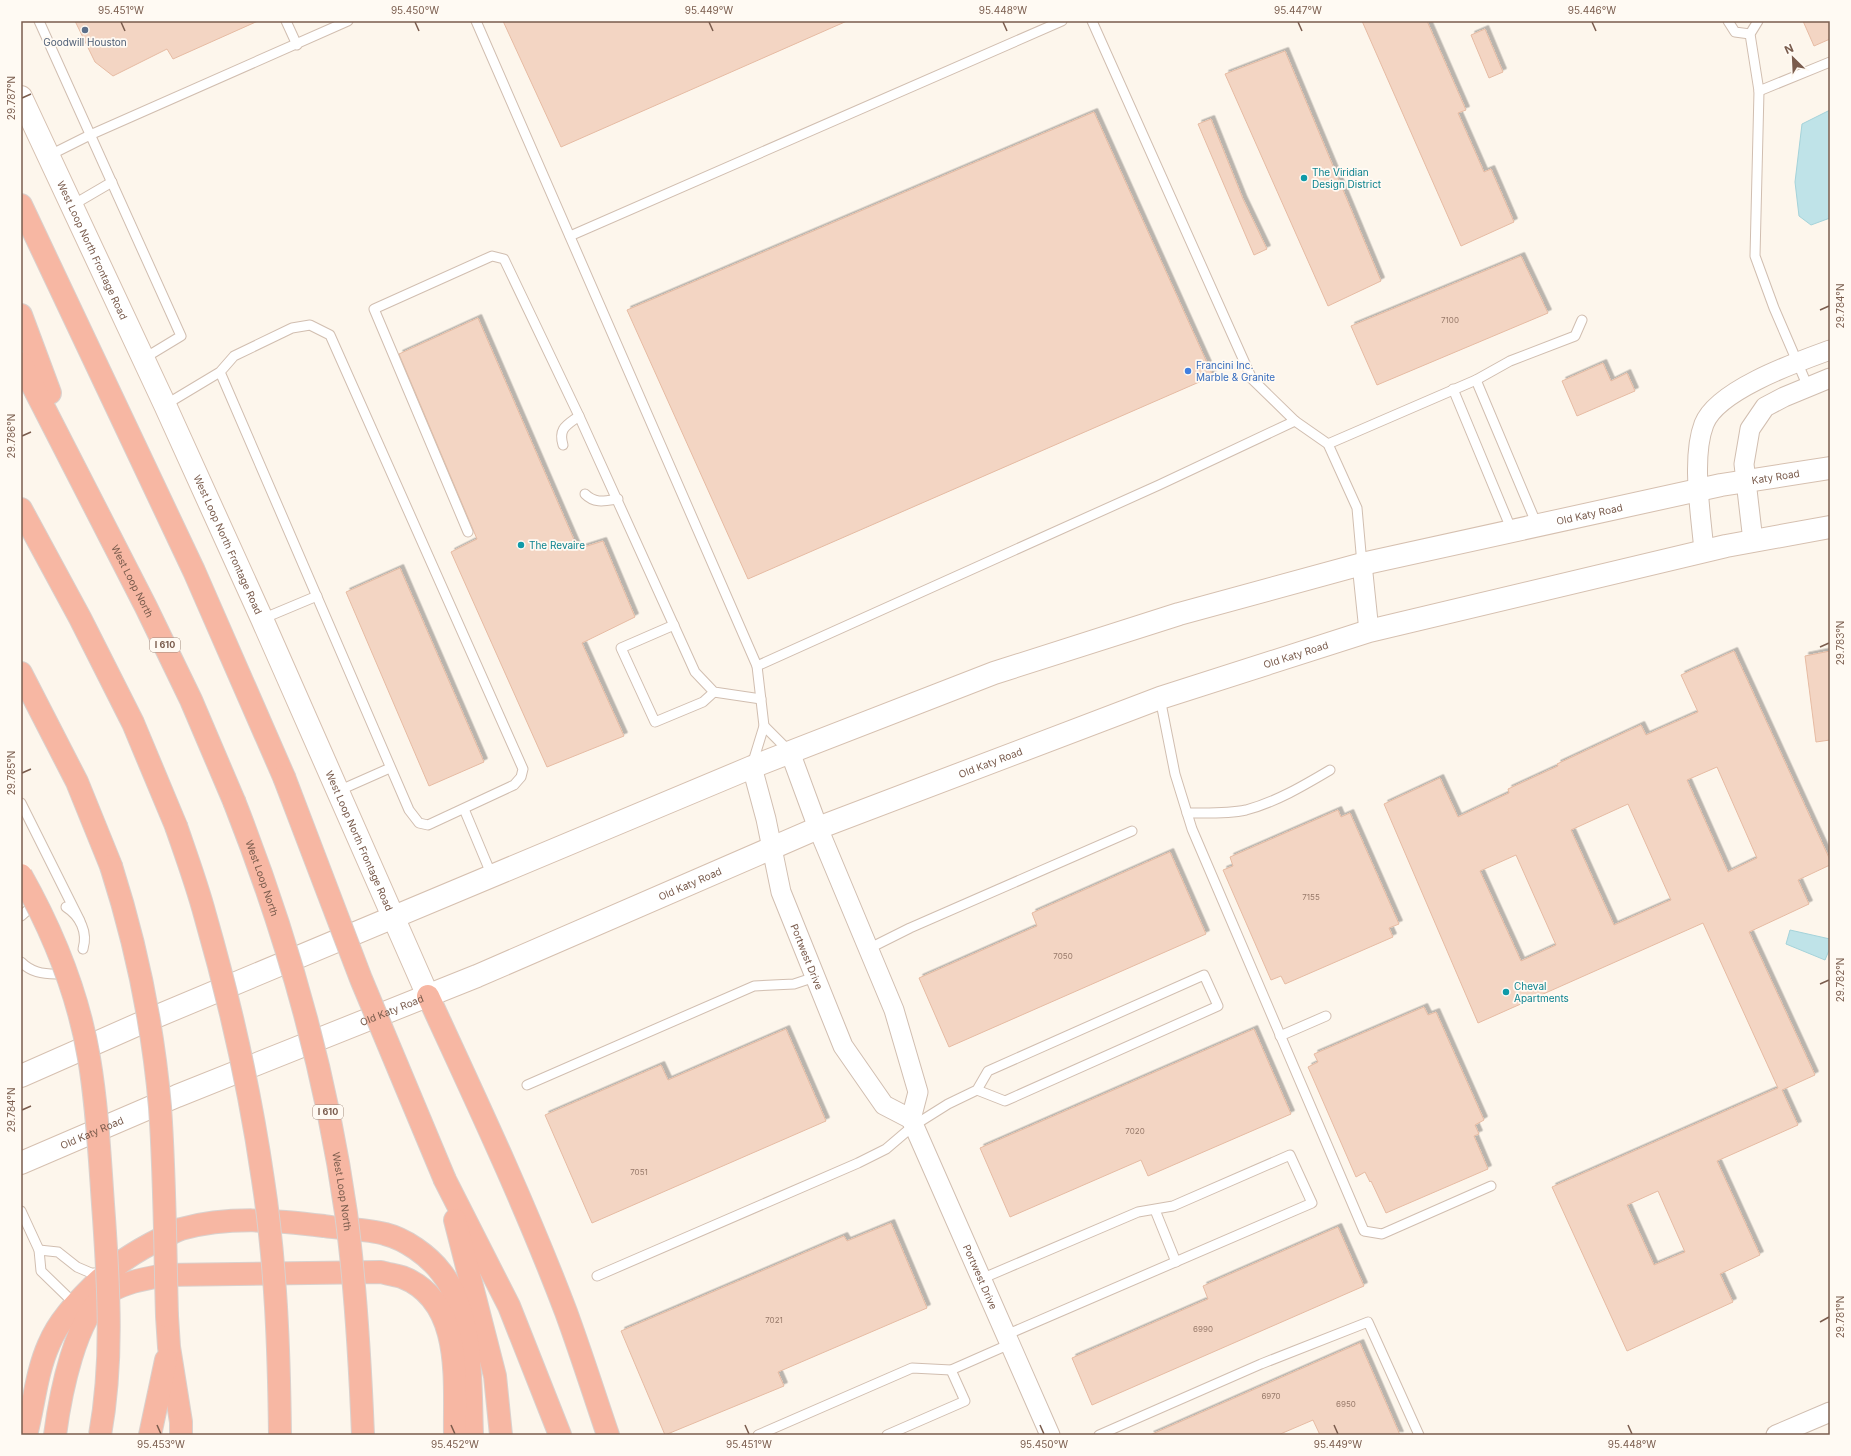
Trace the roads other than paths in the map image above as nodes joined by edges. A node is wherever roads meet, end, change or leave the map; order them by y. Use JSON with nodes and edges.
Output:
{"nodes":[{"id":1,"x":39,"y":21,"type":"edge"},
{"id":2,"x":286,"y":21,"type":"edge"},
{"id":3,"x":348,"y":21,"type":"edge"},
{"id":4,"x":476,"y":21,"type":"edge"},
{"id":5,"x":1062,"y":21,"type":"edge"},
{"id":6,"x":1092,"y":21,"type":"edge"},
{"id":7,"x":1728,"y":21,"type":"edge"},
{"id":8,"x":1758,"y":21,"type":"edge"},
{"id":9,"x":1750,"y":34,"type":"junction"},
{"id":10,"x":297,"y":45,"type":"junction"},
{"id":11,"x":1830,"y":62,"type":"edge"},
{"id":12,"x":1759,"y":91,"type":"junction"},
{"id":13,"x":21,"y":97,"type":"edge"},
{"id":14,"x":90,"y":135,"type":"junction"},
{"id":15,"x":48,"y":156,"type":"junction"},
{"id":16,"x":112,"y":182,"type":"junction"},
{"id":17,"x":21,"y":205,"type":"edge"},
{"id":18,"x":72,"y":206,"type":"junction"},
{"id":19,"x":570,"y":236,"type":"junction"},
{"id":20,"x":21,"y":315,"type":"edge"},
{"id":21,"x":1582,"y":320,"type":"dead end"},
{"id":22,"x":1830,"y":350,"type":"edge"},
{"id":23,"x":143,"y":359,"type":"junction"},
{"id":24,"x":1798,"y":362,"type":"junction"},
{"id":25,"x":21,"y":363,"type":"edge"},
{"id":26,"x":220,"y":372,"type":"junction"},
{"id":27,"x":1830,"y":378,"type":"edge"},
{"id":28,"x":1476,"y":380,"type":"junction"},
{"id":29,"x":1808,"y":387,"type":"junction"},
{"id":30,"x":1453,"y":389,"type":"junction"},
{"id":31,"x":165,"y":405,"type":"junction"},
{"id":32,"x":579,"y":416,"type":"junction"},
{"id":33,"x":1294,"y":421,"type":"junction"},
{"id":34,"x":563,"y":444,"type":"dead end"},
{"id":35,"x":1328,"y":444,"type":"junction"},
{"id":36,"x":1830,"y":468,"type":"edge"},
{"id":37,"x":1746,"y":481,"type":"junction"},
{"id":38,"x":1721,"y":485,"type":"joint"},
{"id":39,"x":1699,"y":489,"type":"junction"},
{"id":40,"x":87,"y":493,"type":"junction"},
{"id":41,"x":585,"y":494,"type":"dead end"},
{"id":42,"x":618,"y":500,"type":"junction"},
{"id":43,"x":21,"y":509,"type":"edge"},
{"id":44,"x":1537,"y":524,"type":"junction"},
{"id":45,"x":1830,"y":527,"type":"edge"},
{"id":46,"x":1512,"y":531,"type":"junction"},
{"id":47,"x":468,"y":532,"type":"dead end"},
{"id":48,"x":1753,"y":542,"type":"junction"},
{"id":49,"x":1704,"y":551,"type":"junction"},
{"id":50,"x":1362,"y":564,"type":"junction"},
{"id":51,"x":317,"y":596,"type":"junction"},
{"id":52,"x":262,"y":620,"type":"junction"},
{"id":53,"x":674,"y":625,"type":"junction"},
{"id":54,"x":1368,"y":631,"type":"junction"},
{"id":55,"x":757,"y":666,"type":"junction"},
{"id":56,"x":21,"y":673,"type":"edge"},
{"id":57,"x":714,"y":692,"type":"junction"},
{"id":58,"x":1160,"y":698,"type":"junction"},
{"id":59,"x":761,"y":699,"type":"junction"},
{"id":60,"x":764,"y":726,"type":"junction"},
{"id":61,"x":790,"y":752,"type":"junction"},
{"id":62,"x":390,"y":768,"type":"junction"},
{"id":63,"x":752,"y":768,"type":"junction"},
{"id":64,"x":1330,"y":770,"type":"dead end"},
{"id":65,"x":338,"y":791,"type":"junction"},
{"id":66,"x":21,"y":803,"type":"edge"},
{"id":67,"x":464,"y":809,"type":"junction"},
{"id":68,"x":1187,"y":813,"type":"junction"},
{"id":69,"x":818,"y":828,"type":"junction"},
{"id":70,"x":1132,"y":831,"type":"dead end"},
{"id":71,"x":772,"y":847,"type":"junction"},
{"id":72,"x":21,"y":875,"type":"edge"},
{"id":73,"x":493,"y":877,"type":"junction"},
{"id":74,"x":66,"y":907,"type":"dead end"},
{"id":75,"x":29,"y":909,"type":"dead end"},
{"id":76,"x":21,"y":916,"type":"edge"},
{"id":77,"x":393,"y":918,"type":"junction"},
{"id":78,"x":80,"y":921,"type":"junction"},
{"id":79,"x":83,"y":949,"type":"dead end"},
{"id":80,"x":868,"y":949,"type":"junction"},
{"id":81,"x":21,"y":962,"type":"edge"},
{"id":82,"x":56,"y":974,"type":"dead end"},
{"id":83,"x":816,"y":977,"type":"junction"},
{"id":84,"x":428,"y":996,"type":"junction"},
{"id":85,"x":1326,"y":1016,"type":"dead end"},
{"id":86,"x":1280,"y":1036,"type":"junction"},
{"id":87,"x":21,"y":1076,"type":"edge"},
{"id":88,"x":527,"y":1085,"type":"dead end"},
{"id":89,"x":977,"y":1090,"type":"junction"},
{"id":90,"x":912,"y":1123,"type":"junction"},
{"id":91,"x":21,"y":1163,"type":"edge"},
{"id":92,"x":445,"y":1180,"type":"junction"},
{"id":93,"x":1491,"y":1186,"type":"dead end"},
{"id":94,"x":1155,"y":1210,"type":"junction"},
{"id":95,"x":21,"y":1211,"type":"edge"},
{"id":96,"x":39,"y":1250,"type":"junction"},
{"id":97,"x":1176,"y":1262,"type":"junction"},
{"id":98,"x":106,"y":1273,"type":"junction"},
{"id":99,"x":597,"y":1276,"type":"dead end"},
{"id":100,"x":981,"y":1279,"type":"junction"},
{"id":101,"x":82,"y":1309,"type":"junction"},
{"id":102,"x":1008,"y":1339,"type":"junction"},
{"id":103,"x":169,"y":1347,"type":"junction"},
{"id":104,"x":951,"y":1370,"type":"junction"},
{"id":105,"x":1830,"y":1412,"type":"edge"},
{"id":106,"x":1785,"y":1433,"type":"edge"},
{"id":107,"x":26,"y":1435,"type":"edge"},
{"id":108,"x":55,"y":1435,"type":"edge"},
{"id":109,"x":100,"y":1435,"type":"edge"},
{"id":110,"x":150,"y":1435,"type":"edge"},
{"id":111,"x":181,"y":1435,"type":"edge"},
{"id":112,"x":280,"y":1435,"type":"edge"},
{"id":113,"x":363,"y":1435,"type":"edge"},
{"id":114,"x":455,"y":1435,"type":"edge"},
{"id":115,"x":472,"y":1435,"type":"edge"},
{"id":116,"x":501,"y":1435,"type":"edge"},
{"id":117,"x":560,"y":1435,"type":"edge"},
{"id":118,"x":608,"y":1435,"type":"edge"},
{"id":119,"x":758,"y":1435,"type":"edge"},
{"id":120,"x":887,"y":1435,"type":"edge"},
{"id":121,"x":1050,"y":1435,"type":"edge"},
{"id":122,"x":1099,"y":1435,"type":"edge"},
{"id":123,"x":1419,"y":1435,"type":"edge"}],
"edges":[{"from":1,"to":14,"type":"lane"},
{"from":2,"to":10,"type":"lane"},
{"from":3,"to":10,"type":"lane"},
{"from":4,"to":19,"type":"lane"},
{"from":5,"to":19,"type":"lane"},
{"from":6,"to":33,"type":"lane"},
{"from":7,"to":9,"type":"lane"},
{"from":8,"to":9,"type":"lane"},
{"from":9,"to":12,"type":"lane"},
{"from":10,"to":14,"type":"lane"},
{"from":11,"to":12,"type":"lane"},
{"from":12,"to":24,"type":"lane"},
{"from":13,"to":15,"type":"main road","name":"West Loop North Frontage Road"},
{"from":14,"to":15,"type":"lane"},
{"from":14,"to":16,"type":"lane"},
{"from":15,"to":18,"type":"main road","name":"West Loop North Frontage Road"},
{"from":16,"to":18,"type":"lane"},
{"from":16,"to":23,"type":"lane"},
{"from":17,"to":92,"type":"highway","bridge":true},
{"from":18,"to":23,"type":"main road","name":"West Loop North Frontage Road"},
{"from":19,"to":55,"type":"lane"},
{"from":20,"to":40,"type":"highway"},
{"from":21,"to":28,"type":"lane"},
{"from":22,"to":24,"type":"street"},
{"from":23,"to":31,"type":"main road","name":"West Loop North Frontage Road"},
{"from":24,"to":29,"type":"lane"},
{"from":24,"to":39,"type":"street"},
{"from":25,"to":40,"type":"highway","name":"West Loop North","number":"I 610"},
{"from":26,"to":31,"type":"lane"},
{"from":26,"to":51,"type":"lane"},
{"from":26,"to":67,"type":"lane"},
{"from":27,"to":29,"type":"street"},
{"from":28,"to":30,"type":"lane"},
{"from":28,"to":44,"type":"lane"},
{"from":29,"to":37,"type":"street"},
{"from":30,"to":35,"type":"lane"},
{"from":30,"to":46,"type":"lane"},
{"from":31,"to":52,"type":"main road","name":"West Loop North Frontage Road"},
{"from":32,"to":34,"type":"lane"},
{"from":32,"to":42,"type":"lane"},
{"from":32,"to":47,"type":"lane"},
{"from":33,"to":35,"type":"lane"},
{"from":33,"to":55,"type":"lane"},
{"from":35,"to":50,"type":"lane"},
{"from":36,"to":37,"type":"main road","name":"Katy Road"},
{"from":37,"to":38,"type":"main road","name":"Katy Road"},
{"from":37,"to":48,"type":"street"},
{"from":38,"to":39,"type":"main road","name":"Old Katy Road"},
{"from":39,"to":44,"type":"main road","name":"Old Katy Road"},
{"from":39,"to":49,"type":"street"},
{"from":40,"to":113,"type":"highway","name":"West Loop North","number":"I 610","bridge":true},
{"from":41,"to":42,"type":"lane"},
{"from":42,"to":53,"type":"lane"},
{"from":43,"to":112,"type":"highway","bridge":true},
{"from":44,"to":46,"type":"main road","name":"Old Katy Road"},
{"from":45,"to":48,"type":"main road"},
{"from":46,"to":50,"type":"main road","name":"Old Katy Road"},
{"from":48,"to":49,"type":"main road","name":"Old Katy Road"},
{"from":49,"to":54,"type":"main road","name":"Old Katy Road"},
{"from":50,"to":54,"type":"street"},
{"from":50,"to":61,"type":"main road","name":"Old Katy Road"},
{"from":51,"to":52,"type":"lane"},
{"from":51,"to":62,"type":"lane"},
{"from":52,"to":65,"type":"main road","name":"West Loop North Frontage Road"},
{"from":53,"to":57,"type":"lane"},
{"from":53,"to":57,"type":"lane"},
{"from":54,"to":58,"type":"main road","name":"Old Katy Road"},
{"from":55,"to":59,"type":"lane"},
{"from":56,"to":103,"type":"highway","bridge":true},
{"from":57,"to":59,"type":"lane"},
{"from":58,"to":68,"type":"lane"},
{"from":58,"to":69,"type":"main road","name":"Old Katy Road"},
{"from":59,"to":60,"type":"lane"},
{"from":60,"to":61,"type":"lane"},
{"from":60,"to":63,"type":"lane"},
{"from":61,"to":63,"type":"main road","name":"Old Katy Road"},
{"from":61,"to":69,"type":"street"},
{"from":62,"to":65,"type":"lane"},
{"from":62,"to":67,"type":"lane"},
{"from":63,"to":71,"type":"street","name":"Portwest Drive"},
{"from":63,"to":73,"type":"main road","name":"Old Katy Road"},
{"from":64,"to":68,"type":"lane"},
{"from":65,"to":77,"type":"main road","name":"West Loop North Frontage Road"},
{"from":66,"to":78,"type":"lane"},
{"from":67,"to":73,"type":"lane"},
{"from":68,"to":86,"type":"lane"},
{"from":69,"to":71,"type":"main road","name":"Old Katy Road"},
{"from":69,"to":80,"type":"street"},
{"from":70,"to":80,"type":"lane"},
{"from":71,"to":83,"type":"street","name":"Portwest Drive"},
{"from":71,"to":84,"type":"main road","name":"Old Katy Road"},
{"from":72,"to":109,"type":"highway","bridge":true},
{"from":73,"to":77,"type":"main road","name":"Old Katy Road"},
{"from":74,"to":78,"type":"lane"},
{"from":75,"to":76,"type":"lane"},
{"from":77,"to":84,"type":"main road","name":"West Loop North Frontage Road"},
{"from":77,"to":87,"type":"main road","name":"Old Katy Road"},
{"from":78,"to":79,"type":"lane"},
{"from":80,"to":90,"type":"street"},
{"from":81,"to":82,"type":"lane"},
{"from":83,"to":88,"type":"lane"},
{"from":83,"to":90,"type":"street","name":"Portwest Drive"},
{"from":84,"to":91,"type":"main road","name":"Old Katy Road"},
{"from":84,"to":118,"type":"highway"},
{"from":85,"to":86,"type":"lane"},
{"from":86,"to":93,"type":"lane"},
{"from":89,"to":89,"type":"lane"},
{"from":89,"to":90,"type":"lane"},
{"from":90,"to":99,"type":"lane"},
{"from":90,"to":100,"type":"street","name":"Portwest Drive"},
{"from":92,"to":116,"type":"highway"},
{"from":92,"to":117,"type":"highway"},
{"from":94,"to":97,"type":"lane"},
{"from":94,"to":97,"type":"lane"},
{"from":94,"to":100,"type":"lane"},
{"from":95,"to":96,"type":"lane"},
{"from":96,"to":98,"type":"lane"},
{"from":96,"to":101,"type":"lane"},
{"from":97,"to":102,"type":"lane"},
{"from":98,"to":101,"type":"highway"},
{"from":98,"to":115,"type":"highway"},
{"from":100,"to":102,"type":"street","name":"Portwest Drive"},
{"from":101,"to":107,"type":"highway"},
{"from":101,"to":108,"type":"highway"},
{"from":101,"to":114,"type":"highway"},
{"from":102,"to":104,"type":"lane"},
{"from":102,"to":121,"type":"street","name":"Portwest Drive"},
{"from":103,"to":110,"type":"highway"},
{"from":103,"to":111,"type":"highway"},
{"from":104,"to":119,"type":"lane"},
{"from":104,"to":120,"type":"lane"},
{"from":105,"to":106,"type":"street"},
{"from":122,"to":123,"type":"lane"}]}
